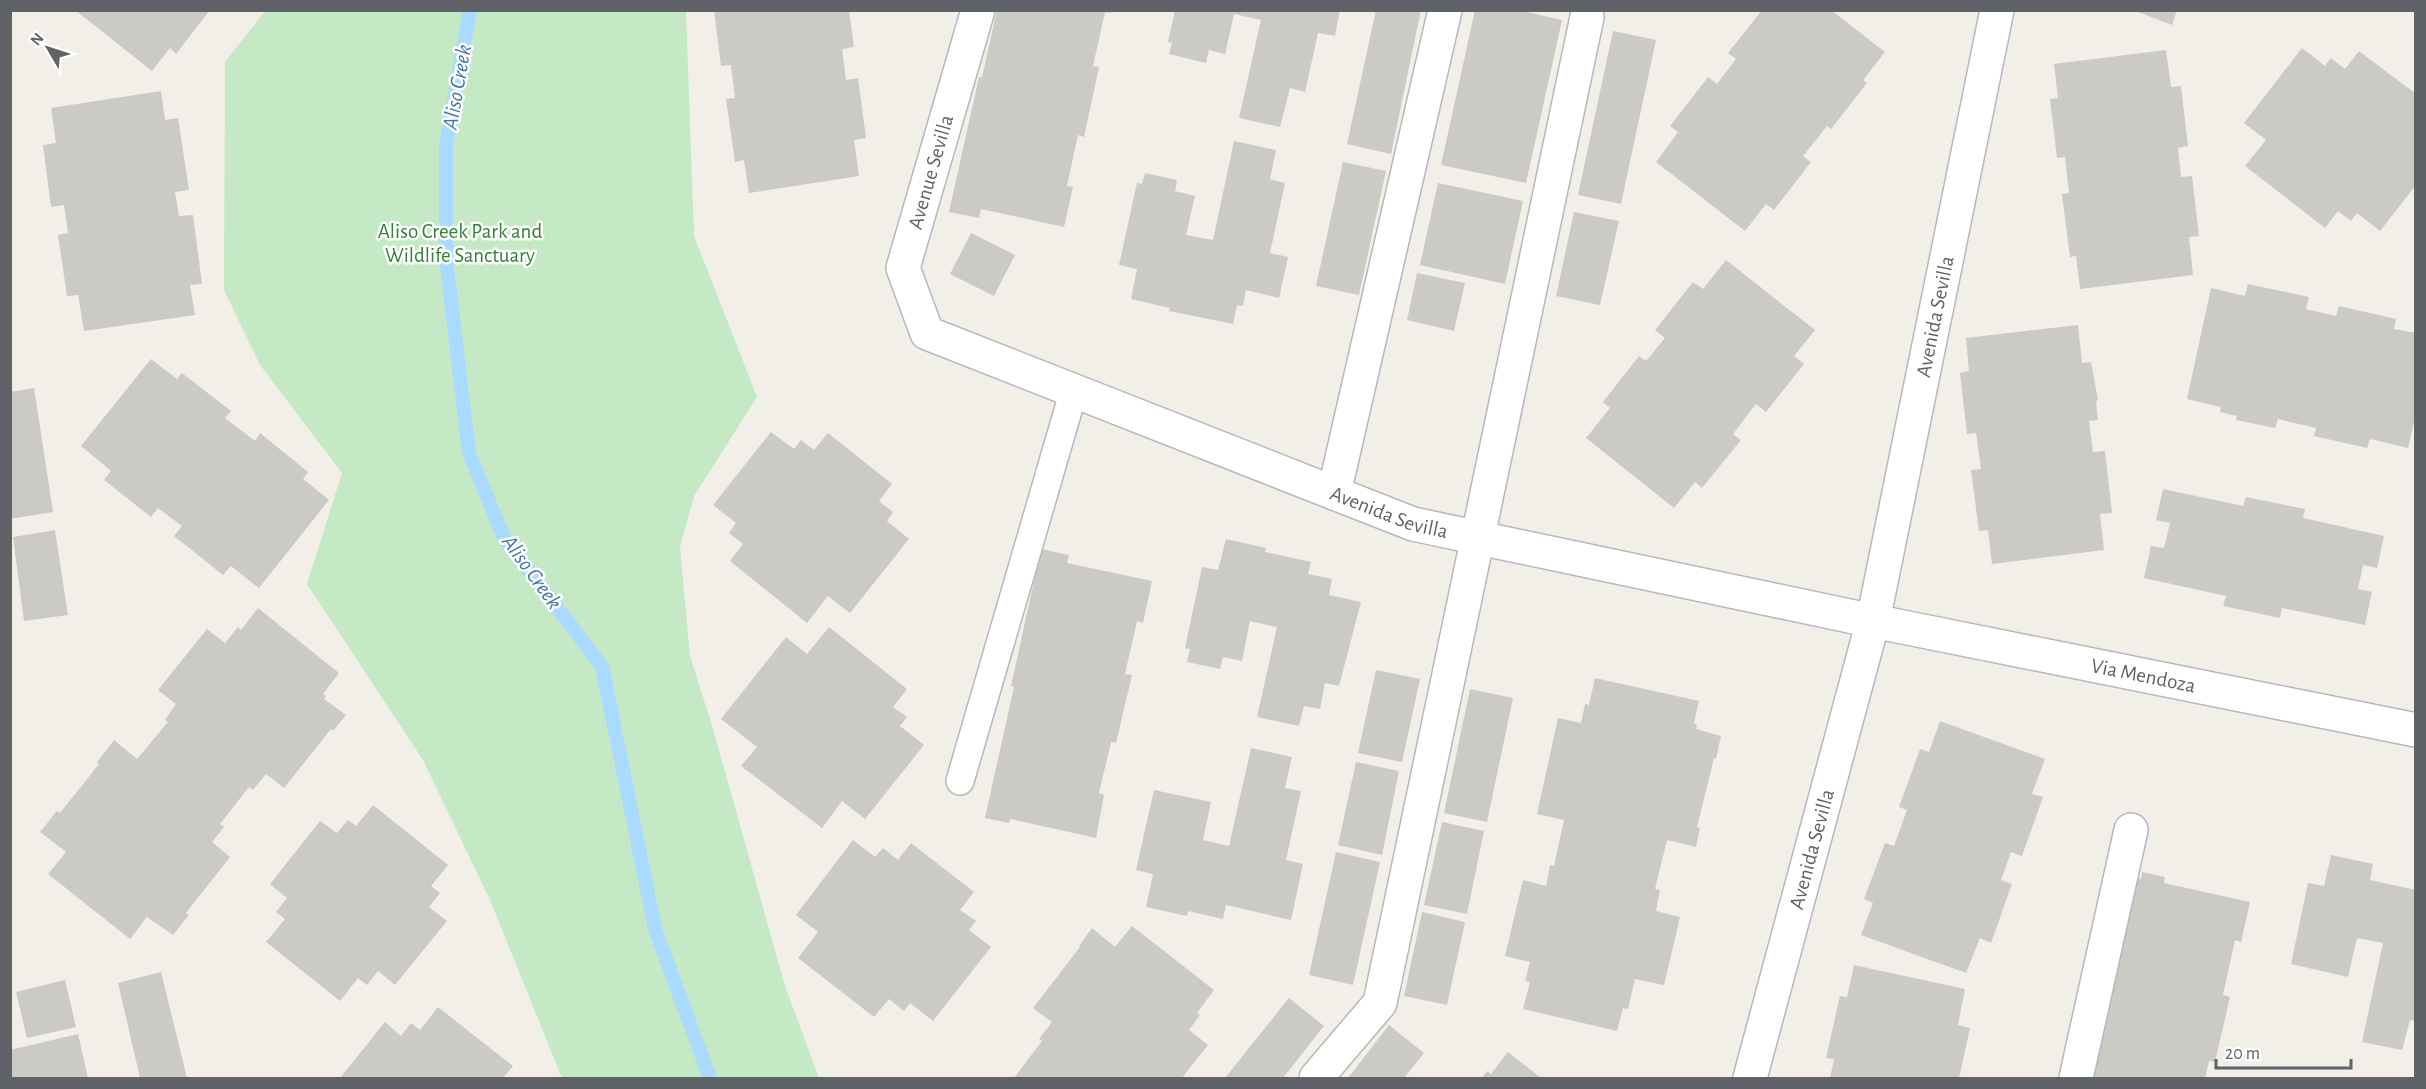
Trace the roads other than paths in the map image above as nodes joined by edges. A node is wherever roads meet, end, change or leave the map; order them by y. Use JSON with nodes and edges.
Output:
{"nodes":[{"id":1,"x":978,"y":10,"type":"edge"},
{"id":2,"x":1445,"y":10,"type":"edge"},
{"id":3,"x":1997,"y":10,"type":"edge"},
{"id":4,"x":1587,"y":17,"type":"dead end"},
{"id":5,"x":927,"y":333,"type":"joint"},
{"id":6,"x":1074,"y":390,"type":"junction"},
{"id":7,"x":1334,"y":493,"type":"junction"},
{"id":8,"x":1478,"y":538,"type":"junction"},
{"id":9,"x":1873,"y":621,"type":"junction"},
{"id":10,"x":2415,"y":730,"type":"edge"},
{"id":11,"x":960,"y":781,"type":"dead end"},
{"id":12,"x":2131,"y":830,"type":"dead end"},
{"id":13,"x":1316,"y":1078,"type":"edge"},
{"id":14,"x":1750,"y":1078,"type":"edge"},
{"id":15,"x":2076,"y":1078,"type":"edge"}],
"edges":[{"from":1,"to":5,"type":"street","name":"Avenue Sevilla"},
{"from":2,"to":7,"type":"street"},
{"from":3,"to":9,"type":"street","name":"Avenida Sevilla"},
{"from":4,"to":8,"type":"street"},
{"from":5,"to":6,"type":"street","name":"Avenida Sevilla"},
{"from":6,"to":7,"type":"street","name":"Avenida Sevilla"},
{"from":6,"to":11,"type":"lane"},
{"from":7,"to":8,"type":"street","name":"Avenida Sevilla"},
{"from":8,"to":9,"type":"street","name":"Avenida Sevilla"},
{"from":8,"to":13,"type":"street"},
{"from":9,"to":10,"type":"street","name":"Via Mendoza"},
{"from":9,"to":14,"type":"street","name":"Avenida Sevilla"},
{"from":12,"to":15,"type":"street"}]}
